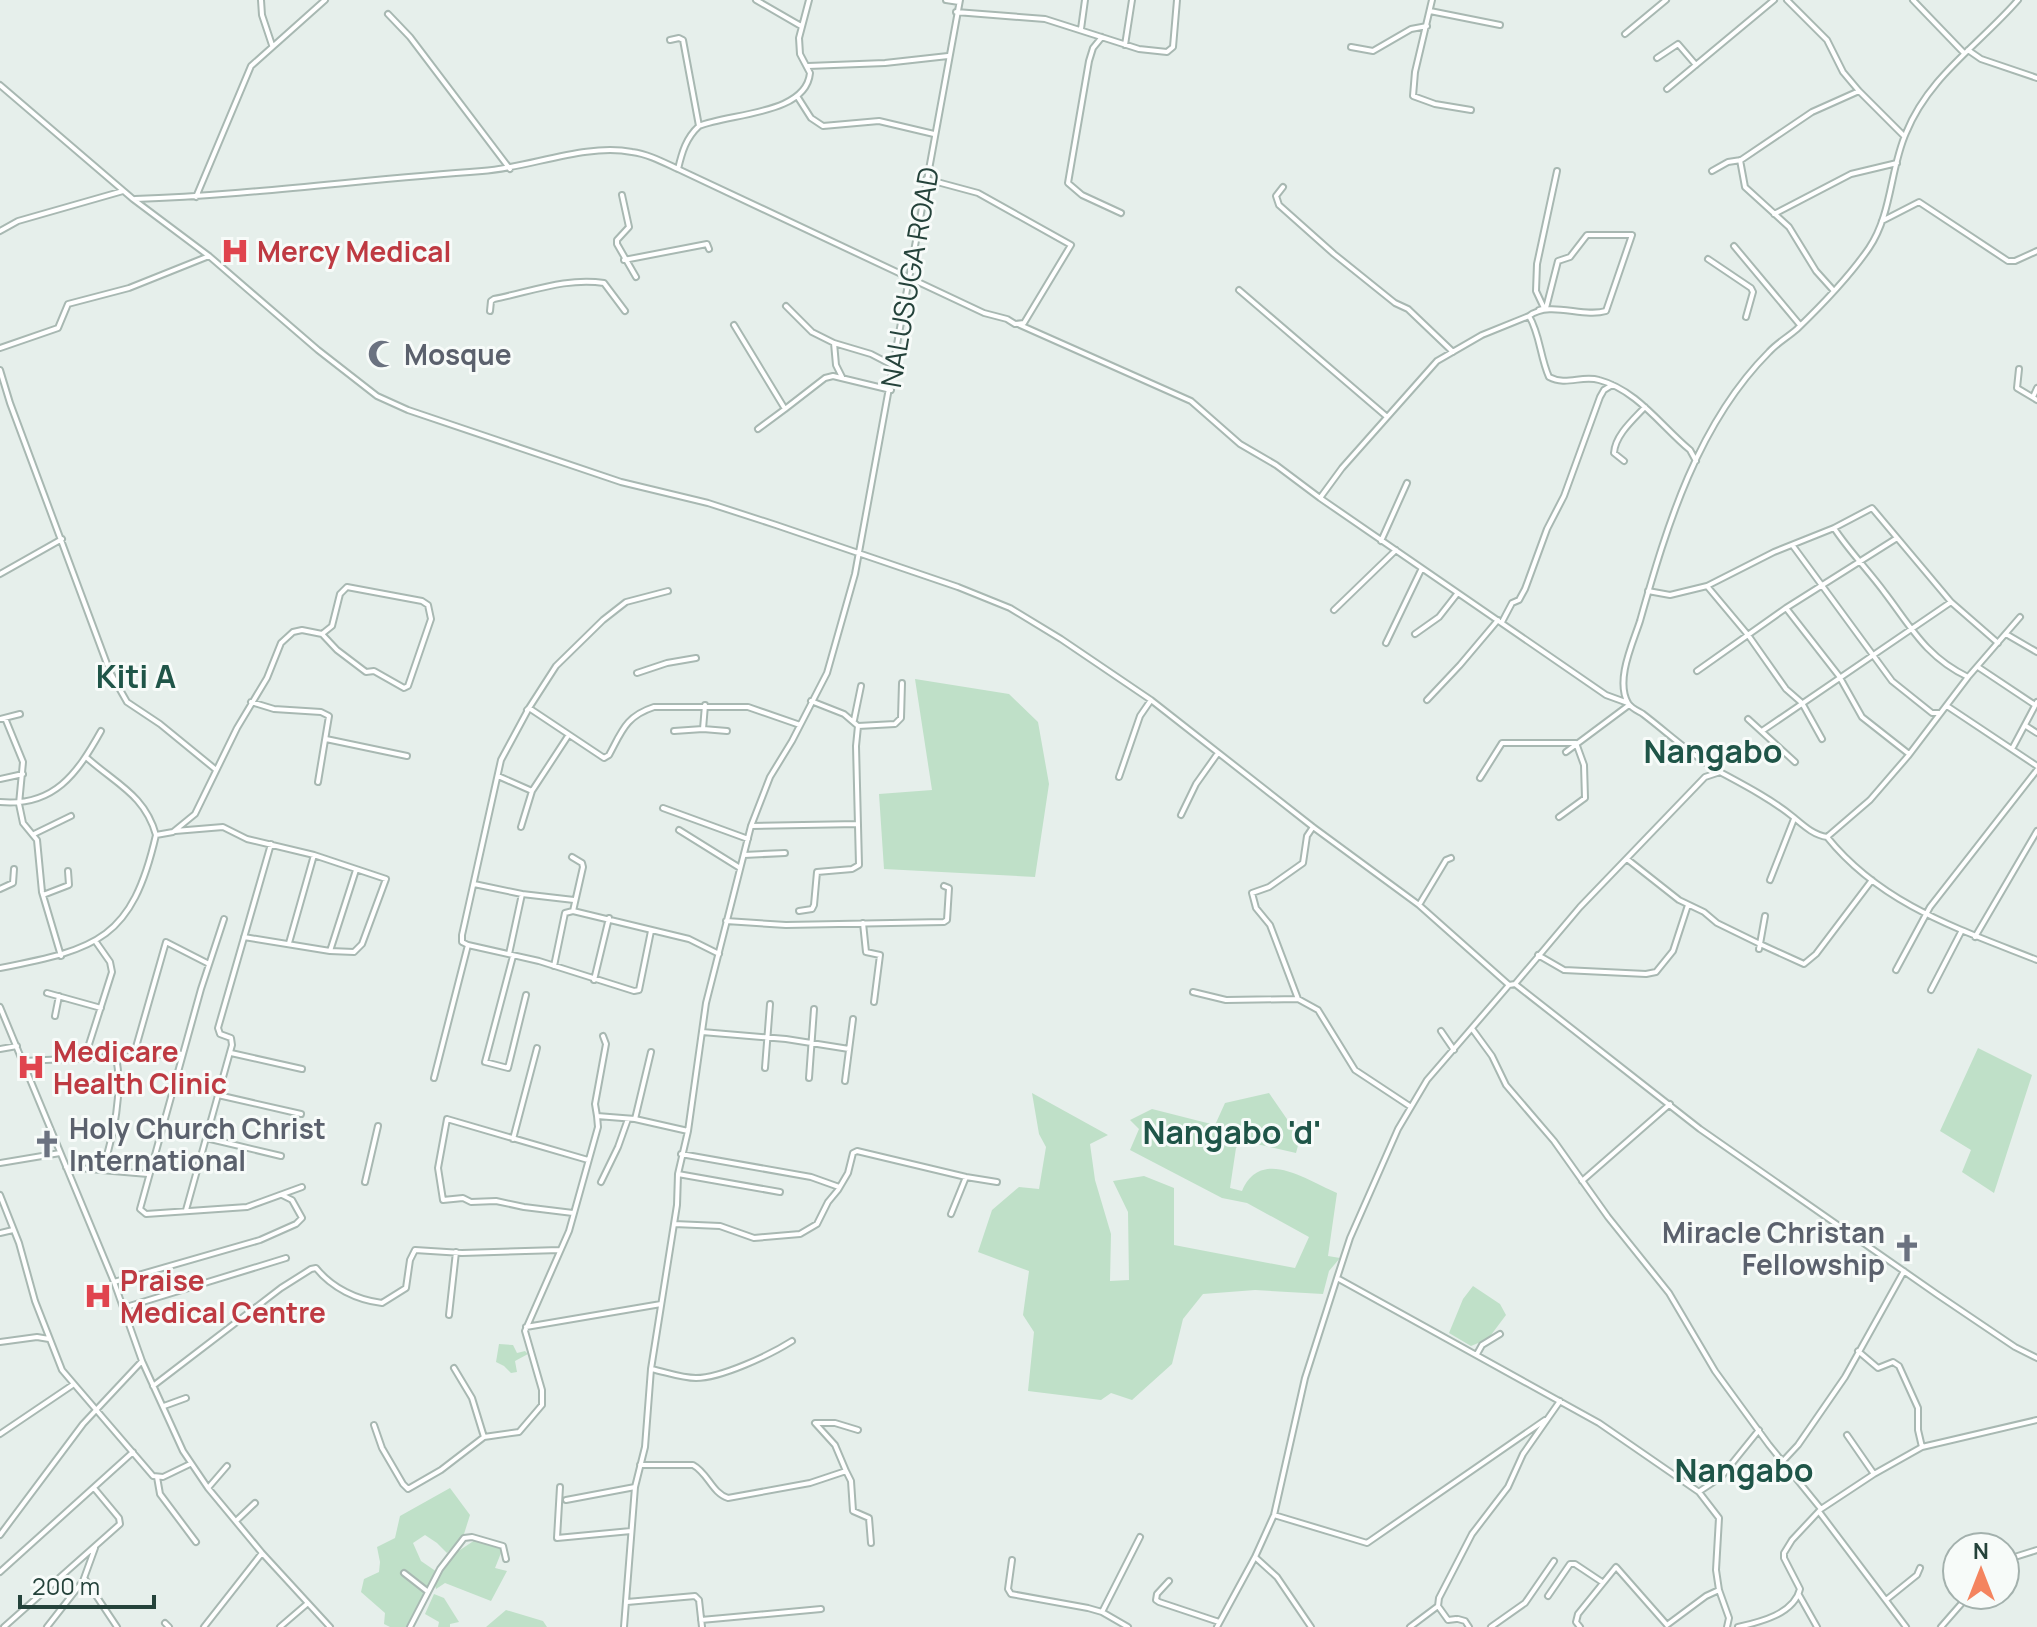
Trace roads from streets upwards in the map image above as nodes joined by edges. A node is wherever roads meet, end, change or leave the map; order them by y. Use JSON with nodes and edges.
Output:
{"nodes":[{"id":1,"x":261,"y":0,"type":"edge"},
{"id":2,"x":325,"y":0,"type":"edge"},
{"id":3,"x":756,"y":0,"type":"edge"},
{"id":4,"x":809,"y":0,"type":"edge"},
{"id":5,"x":946,"y":0,"type":"edge"},
{"id":6,"x":1085,"y":0,"type":"edge"},
{"id":7,"x":1132,"y":0,"type":"edge"},
{"id":8,"x":1177,"y":0,"type":"edge"},
{"id":9,"x":1432,"y":0,"type":"edge"},
{"id":10,"x":1666,"y":0,"type":"edge"},
{"id":11,"x":1774,"y":0,"type":"edge"},
{"id":12,"x":1787,"y":0,"type":"edge"},
{"id":13,"x":1913,"y":0,"type":"edge"},
{"id":14,"x":2018,"y":0,"type":"edge"},
{"id":15,"x":959,"y":1,"type":"edge"},
{"id":16,"x":1430,"y":11,"type":"junction"},
{"id":17,"x":956,"y":12,"type":"junction"},
{"id":18,"x":388,"y":14,"type":"dead end"},
{"id":19,"x":1500,"y":25,"type":"dead end"},
{"id":20,"x":801,"y":26,"type":"junction"},
{"id":21,"x":1427,"y":26,"type":"junction"},
{"id":22,"x":1081,"y":30,"type":"junction"},
{"id":23,"x":1625,"y":34,"type":"dead end"},
{"id":24,"x":1102,"y":37,"type":"junction"},
{"id":25,"x":670,"y":40,"type":"dead end"},
{"id":26,"x":272,"y":45,"type":"junction"},
{"id":27,"x":1125,"y":45,"type":"junction"},
{"id":28,"x":1351,"y":47,"type":"dead end"},
{"id":29,"x":1966,"y":52,"type":"junction"},
{"id":30,"x":948,"y":56,"type":"junction"},
{"id":31,"x":1657,"y":58,"type":"dead end"},
{"id":32,"x":1696,"y":65,"type":"junction"},
{"id":33,"x":808,"y":66,"type":"junction"},
{"id":34,"x":2037,"y":78,"type":"edge"},
{"id":35,"x":0,"y":85,"type":"edge"},
{"id":36,"x":1667,"y":89,"type":"dead end"},
{"id":37,"x":1859,"y":91,"type":"junction"},
{"id":38,"x":797,"y":96,"type":"junction"},
{"id":39,"x":1471,"y":110,"type":"dead end"},
{"id":40,"x":699,"y":126,"type":"junction"},
{"id":41,"x":934,"y":134,"type":"junction"},
{"id":42,"x":1904,"y":136,"type":"junction"},
{"id":43,"x":1740,"y":160,"type":"junction"},
{"id":44,"x":1897,"y":163,"type":"junction"},
{"id":45,"x":510,"y":169,"type":"junction"},
{"id":46,"x":678,"y":169,"type":"junction"},
{"id":47,"x":1557,"y":171,"type":"dead end"},
{"id":48,"x":1712,"y":171,"type":"dead end"},
{"id":49,"x":926,"y":179,"type":"junction"},
{"id":50,"x":1283,"y":187,"type":"dead end"},
{"id":51,"x":123,"y":191,"type":"junction"},
{"id":52,"x":622,"y":195,"type":"dead end"},
{"id":53,"x":196,"y":197,"type":"junction"},
{"id":54,"x":133,"y":199,"type":"junction"},
{"id":55,"x":1121,"y":213,"type":"dead end"},
{"id":56,"x":1774,"y":214,"type":"junction"},
{"id":57,"x":1882,"y":221,"type":"junction"},
{"id":58,"x":0,"y":231,"type":"edge"},
{"id":59,"x":1734,"y":246,"type":"dead end"},
{"id":60,"x":709,"y":249,"type":"dead end"},
{"id":61,"x":2037,"y":251,"type":"edge"},
{"id":62,"x":209,"y":256,"type":"junction"},
{"id":63,"x":1708,"y":259,"type":"dead end"},
{"id":64,"x":624,"y":260,"type":"junction"},
{"id":65,"x":636,"y":277,"type":"dead end"},
{"id":66,"x":910,"y":279,"type":"junction"},
{"id":67,"x":1239,"y":290,"type":"dead end"},
{"id":68,"x":1834,"y":291,"type":"junction"},
{"id":69,"x":786,"y":306,"type":"dead end"},
{"id":70,"x":1542,"y":309,"type":"junction"},
{"id":71,"x":490,"y":311,"type":"dead end"},
{"id":72,"x":625,"y":311,"type":"dead end"},
{"id":73,"x":1529,"y":316,"type":"junction"},
{"id":74,"x":1746,"y":317,"type":"dead end"},
{"id":75,"x":734,"y":325,"type":"dead end"},
{"id":76,"x":1020,"y":325,"type":"junction"},
{"id":77,"x":1800,"y":325,"type":"junction"},
{"id":78,"x":834,"y":343,"type":"junction"},
{"id":79,"x":0,"y":348,"type":"edge"},
{"id":80,"x":1454,"y":352,"type":"junction"},
{"id":81,"x":894,"y":366,"type":"junction"},
{"id":82,"x":2019,"y":369,"type":"dead end"},
{"id":83,"x":0,"y":370,"type":"edge"},
{"id":84,"x":842,"y":377,"type":"junction"},
{"id":85,"x":1612,"y":385,"type":"junction"},
{"id":86,"x":2037,"y":388,"type":"edge"},
{"id":87,"x":891,"y":390,"type":"junction"},
{"id":88,"x":2035,"y":399,"type":"edge"},
{"id":89,"x":1645,"y":407,"type":"junction"},
{"id":90,"x":785,"y":409,"type":"junction"},
{"id":91,"x":1386,"y":416,"type":"junction"},
{"id":92,"x":758,"y":429,"type":"dead end"},
{"id":93,"x":1624,"y":461,"type":"dead end"},
{"id":94,"x":1696,"y":461,"type":"junction"},
{"id":95,"x":1407,"y":483,"type":"dead end"},
{"id":96,"x":1320,"y":498,"type":"junction"},
{"id":97,"x":1834,"y":528,"type":"junction"},
{"id":98,"x":1897,"y":538,"type":"junction"},
{"id":99,"x":62,"y":539,"type":"junction"},
{"id":100,"x":1381,"y":541,"type":"junction"},
{"id":101,"x":1793,"y":546,"type":"junction"},
{"id":102,"x":1396,"y":550,"type":"junction"},
{"id":103,"x":858,"y":553,"type":"junction"},
{"id":104,"x":1860,"y":561,"type":"junction"},
{"id":105,"x":1421,"y":570,"type":"junction"},
{"id":106,"x":0,"y":574,"type":"edge"},
{"id":107,"x":1824,"y":585,"type":"junction"},
{"id":108,"x":1707,"y":586,"type":"junction"},
{"id":109,"x":668,"y":591,"type":"dead end"},
{"id":110,"x":1648,"y":591,"type":"junction"},
{"id":111,"x":1457,"y":594,"type":"junction"},
{"id":112,"x":1951,"y":602,"type":"junction"},
{"id":113,"x":1786,"y":608,"type":"junction"},
{"id":114,"x":1334,"y":610,"type":"dead end"},
{"id":115,"x":2020,"y":617,"type":"dead end"},
{"id":116,"x":1500,"y":621,"type":"junction"},
{"id":117,"x":1911,"y":632,"type":"junction"},
{"id":118,"x":322,"y":634,"type":"junction"},
{"id":119,"x":1415,"y":634,"type":"dead end"},
{"id":120,"x":2006,"y":634,"type":"junction"},
{"id":121,"x":1748,"y":635,"type":"junction"},
{"id":122,"x":1386,"y":643,"type":"dead end"},
{"id":123,"x":1998,"y":643,"type":"junction"},
{"id":124,"x":2037,"y":652,"type":"edge"},
{"id":125,"x":1872,"y":656,"type":"junction"},
{"id":126,"x":696,"y":658,"type":"dead end"},
{"id":127,"x":1978,"y":667,"type":"junction"},
{"id":128,"x":1697,"y":671,"type":"dead end"},
{"id":129,"x":637,"y":673,"type":"dead end"},
{"id":130,"x":1839,"y":676,"type":"junction"},
{"id":131,"x":1968,"y":677,"type":"junction"},
{"id":132,"x":902,"y":683,"type":"dead end"},
{"id":133,"x":861,"y":686,"type":"dead end"},
{"id":134,"x":1151,"y":700,"type":"junction"},
{"id":135,"x":1427,"y":700,"type":"dead end"},
{"id":136,"x":811,"y":701,"type":"junction"},
{"id":137,"x":251,"y":702,"type":"junction"},
{"id":138,"x":1802,"y":703,"type":"junction"},
{"id":139,"x":1629,"y":704,"type":"junction"},
{"id":140,"x":2036,"y":704,"type":"edge"},
{"id":141,"x":705,"y":705,"type":"junction"},
{"id":142,"x":1947,"y":706,"type":"junction"},
{"id":143,"x":529,"y":708,"type":"junction"},
{"id":144,"x":1940,"y":713,"type":"junction"},
{"id":145,"x":20,"y":714,"type":"dead end"},
{"id":146,"x":523,"y":715,"type":"dead end"},
{"id":147,"x":2,"y":718,"type":"edge"},
{"id":148,"x":1748,"y":719,"type":"dead end"},
{"id":149,"x":854,"y":720,"type":"junction"},
{"id":150,"x":800,"y":725,"type":"junction"},
{"id":151,"x":858,"y":726,"type":"junction"},
{"id":152,"x":2026,"y":726,"type":"junction"},
{"id":153,"x":703,"y":729,"type":"junction"},
{"id":154,"x":101,"y":731,"type":"dead end"},
{"id":155,"x":674,"y":731,"type":"dead end"},
{"id":156,"x":727,"y":731,"type":"dead end"},
{"id":157,"x":1762,"y":731,"type":"junction"},
{"id":158,"x":2037,"y":733,"type":"edge"},
{"id":159,"x":568,"y":736,"type":"junction"},
{"id":160,"x":326,"y":739,"type":"junction"},
{"id":161,"x":1822,"y":739,"type":"dead end"},
{"id":162,"x":1576,"y":743,"type":"junction"},
{"id":163,"x":2012,"y":749,"type":"junction"},
{"id":164,"x":1566,"y":752,"type":"dead end"},
{"id":165,"x":1218,"y":753,"type":"junction"},
{"id":166,"x":1909,"y":754,"type":"junction"},
{"id":167,"x":407,"y":756,"type":"dead end"},
{"id":168,"x":86,"y":757,"type":"junction"},
{"id":169,"x":1795,"y":762,"type":"dead end"},
{"id":170,"x":1706,"y":764,"type":"junction"},
{"id":171,"x":2037,"y":768,"type":"edge"},
{"id":172,"x":215,"y":769,"type":"junction"},
{"id":173,"x":1721,"y":772,"type":"junction"},
{"id":174,"x":23,"y":774,"type":"junction"},
{"id":175,"x":497,"y":775,"type":"junction"},
{"id":176,"x":1119,"y":777,"type":"dead end"},
{"id":177,"x":1705,"y":777,"type":"junction"},
{"id":178,"x":1480,"y":778,"type":"dead end"},
{"id":179,"x":0,"y":779,"type":"edge"},
{"id":180,"x":318,"y":782,"type":"dead end"},
{"id":181,"x":532,"y":791,"type":"junction"},
{"id":182,"x":0,"y":802,"type":"edge"},
{"id":183,"x":19,"y":804,"type":"junction"},
{"id":184,"x":663,"y":808,"type":"dead end"},
{"id":185,"x":1181,"y":815,"type":"dead end"},
{"id":186,"x":71,"y":816,"type":"dead end"},
{"id":187,"x":1559,"y":817,"type":"dead end"},
{"id":188,"x":1795,"y":818,"type":"junction"},
{"id":189,"x":858,"y":824,"type":"junction"},
{"id":190,"x":751,"y":826,"type":"junction"},
{"id":191,"x":521,"y":827,"type":"dead end"},
{"id":192,"x":1313,"y":827,"type":"junction"},
{"id":193,"x":679,"y":830,"type":"dead end"},
{"id":194,"x":2037,"y":831,"type":"edge"},
{"id":195,"x":173,"y":832,"type":"junction"},
{"id":196,"x":34,"y":834,"type":"junction"},
{"id":197,"x":156,"y":835,"type":"junction"},
{"id":198,"x":1827,"y":837,"type":"junction"},
{"id":199,"x":748,"y":839,"type":"junction"},
{"id":200,"x":271,"y":844,"type":"junction"},
{"id":201,"x":785,"y":853,"type":"dead end"},
{"id":202,"x":314,"y":855,"type":"junction"},
{"id":203,"x":744,"y":855,"type":"junction"},
{"id":204,"x":572,"y":857,"type":"dead end"},
{"id":205,"x":1451,"y":858,"type":"dead end"},
{"id":206,"x":1627,"y":859,"type":"junction"},
{"id":207,"x":740,"y":868,"type":"junction"},
{"id":208,"x":14,"y":869,"type":"dead end"},
{"id":209,"x":357,"y":869,"type":"junction"},
{"id":210,"x":68,"y":871,"type":"dead end"},
{"id":211,"x":1770,"y":880,"type":"dead end"},
{"id":212,"x":1872,"y":880,"type":"junction"},
{"id":213,"x":474,"y":884,"type":"junction"},
{"id":214,"x":956,"y":888,"type":"dead end"},
{"id":215,"x":0,"y":889,"type":"edge"},
{"id":216,"x":522,"y":894,"type":"junction"},
{"id":217,"x":43,"y":895,"type":"junction"},
{"id":218,"x":575,"y":900,"type":"junction"},
{"id":219,"x":1419,"y":905,"type":"junction"},
{"id":220,"x":1688,"y":905,"type":"junction"},
{"id":221,"x":573,"y":911,"type":"junction"},
{"id":222,"x":799,"y":911,"type":"dead end"},
{"id":223,"x":1765,"y":916,"type":"dead end"},
{"id":224,"x":1926,"y":916,"type":"junction"},
{"id":225,"x":609,"y":918,"type":"junction"},
{"id":226,"x":224,"y":919,"type":"dead end"},
{"id":227,"x":726,"y":921,"type":"junction"},
{"id":228,"x":863,"y":923,"type":"junction"},
{"id":229,"x":651,"y":931,"type":"junction"},
{"id":230,"x":1961,"y":931,"type":"junction"},
{"id":231,"x":244,"y":937,"type":"junction"},
{"id":232,"x":1975,"y":937,"type":"junction"},
{"id":233,"x":96,"y":942,"type":"junction"},
{"id":234,"x":289,"y":943,"type":"junction"},
{"id":235,"x":468,"y":945,"type":"junction"},
{"id":236,"x":1760,"y":946,"type":"junction"},
{"id":237,"x":330,"y":951,"type":"junction"},
{"id":238,"x":719,"y":954,"type":"junction"},
{"id":239,"x":1538,"y":954,"type":"junction"},
{"id":240,"x":511,"y":955,"type":"junction"},
{"id":241,"x":61,"y":956,"type":"junction"},
{"id":242,"x":2037,"y":960,"type":"edge"},
{"id":243,"x":209,"y":964,"type":"junction"},
{"id":244,"x":554,"y":966,"type":"junction"},
{"id":245,"x":0,"y":968,"type":"edge"},
{"id":246,"x":1896,"y":970,"type":"dead end"},
{"id":247,"x":594,"y":980,"type":"junction"},
{"id":248,"x":1512,"y":984,"type":"junction"},
{"id":249,"x":1931,"y":990,"type":"dead end"},
{"id":250,"x":1193,"y":992,"type":"dead end"},
{"id":251,"x":47,"y":993,"type":"dead end"},
{"id":252,"x":526,"y":995,"type":"dead end"},
{"id":253,"x":59,"y":996,"type":"junction"},
{"id":254,"x":1298,"y":999,"type":"junction"},
{"id":255,"x":874,"y":1002,"type":"dead end"},
{"id":256,"x":770,"y":1004,"type":"dead end"},
{"id":257,"x":0,"y":1007,"type":"edge"},
{"id":258,"x":101,"y":1008,"type":"junction"},
{"id":259,"x":814,"y":1009,"type":"dead end"},
{"id":260,"x":2,"y":1015,"type":"edge"},
{"id":261,"x":55,"y":1016,"type":"dead end"},
{"id":262,"x":853,"y":1019,"type":"dead end"},
{"id":263,"x":1473,"y":1030,"type":"junction"},
{"id":264,"x":1441,"y":1031,"type":"dead end"},
{"id":265,"x":702,"y":1032,"type":"junction"},
{"id":266,"x":603,"y":1036,"type":"dead end"},
{"id":267,"x":768,"y":1038,"type":"junction"},
{"id":268,"x":811,"y":1042,"type":"junction"},
{"id":269,"x":17,"y":1046,"type":"junction"},
{"id":270,"x":537,"y":1048,"type":"dead end"},
{"id":271,"x":0,"y":1049,"type":"edge"},
{"id":272,"x":849,"y":1049,"type":"junction"},
{"id":273,"x":1454,"y":1050,"type":"junction"},
{"id":274,"x":651,"y":1052,"type":"dead end"},
{"id":275,"x":231,"y":1053,"type":"junction"},
{"id":276,"x":134,"y":1054,"type":"junction"},
{"id":277,"x":182,"y":1054,"type":"junction"},
{"id":278,"x":116,"y":1055,"type":"junction"},
{"id":279,"x":85,"y":1057,"type":"junction"},
{"id":280,"x":23,"y":1061,"type":"junction"},
{"id":281,"x":765,"y":1068,"type":"dead end"},
{"id":282,"x":302,"y":1069,"type":"dead end"},
{"id":283,"x":434,"y":1078,"type":"dead end"},
{"id":284,"x":809,"y":1078,"type":"dead end"},
{"id":285,"x":845,"y":1081,"type":"dead end"},
{"id":286,"x":218,"y":1095,"type":"junction"},
{"id":287,"x":1670,"y":1104,"type":"junction"},
{"id":288,"x":1411,"y":1107,"type":"junction"},
{"id":289,"x":301,"y":1114,"type":"dead end"},
{"id":290,"x":597,"y":1116,"type":"junction"},
{"id":291,"x":628,"y":1119,"type":"junction"},
{"id":292,"x":635,"y":1119,"type":"junction"},
{"id":293,"x":378,"y":1126,"type":"dead end"},
{"id":294,"x":688,"y":1131,"type":"junction"},
{"id":295,"x":206,"y":1138,"type":"junction"},
{"id":296,"x":513,"y":1139,"type":"junction"},
{"id":297,"x":60,"y":1153,"type":"junction"},
{"id":298,"x":681,"y":1154,"type":"junction"},
{"id":299,"x":281,"y":1156,"type":"dead end"},
{"id":300,"x":588,"y":1160,"type":"junction"},
{"id":301,"x":0,"y":1163,"type":"edge"},
{"id":302,"x":66,"y":1167,"type":"junction"},
{"id":303,"x":103,"y":1170,"type":"junction"},
{"id":304,"x":148,"y":1174,"type":"junction"},
{"id":305,"x":678,"y":1174,"type":"junction"},
{"id":306,"x":966,"y":1177,"type":"junction"},
{"id":307,"x":1582,"y":1181,"type":"junction"},
{"id":308,"x":365,"y":1182,"type":"dead end"},
{"id":309,"x":601,"y":1182,"type":"dead end"},
{"id":310,"x":997,"y":1182,"type":"dead end"},
{"id":311,"x":302,"y":1187,"type":"dead end"},
{"id":312,"x":839,"y":1188,"type":"junction"},
{"id":313,"x":780,"y":1192,"type":"dead end"},
{"id":314,"x":280,"y":1194,"type":"junction"},
{"id":315,"x":0,"y":1198,"type":"edge"},
{"id":316,"x":186,"y":1210,"type":"junction"},
{"id":317,"x":574,"y":1213,"type":"junction"},
{"id":318,"x":951,"y":1214,"type":"dead end"},
{"id":319,"x":673,"y":1224,"type":"junction"},
{"id":320,"x":13,"y":1230,"type":"junction"},
{"id":321,"x":0,"y":1233,"type":"edge"},
{"id":322,"x":560,"y":1250,"type":"junction"},
{"id":323,"x":456,"y":1252,"type":"junction"},
{"id":324,"x":286,"y":1258,"type":"dead end"},
{"id":325,"x":1904,"y":1271,"type":"junction"},
{"id":326,"x":1337,"y":1278,"type":"junction"},
{"id":327,"x":114,"y":1282,"type":"junction"},
{"id":328,"x":661,"y":1304,"type":"junction"},
{"id":329,"x":123,"y":1308,"type":"junction"},
{"id":330,"x":449,"y":1315,"type":"dead end"},
{"id":331,"x":46,"y":1325,"type":"junction"},
{"id":332,"x":526,"y":1327,"type":"junction"},
{"id":333,"x":1500,"y":1334,"type":"dead end"},
{"id":334,"x":37,"y":1337,"type":"junction"},
{"id":335,"x":50,"y":1339,"type":"junction"},
{"id":336,"x":792,"y":1341,"type":"dead end"},
{"id":337,"x":0,"y":1342,"type":"edge"},
{"id":338,"x":1858,"y":1351,"type":"junction"},
{"id":339,"x":1477,"y":1354,"type":"junction"},
{"id":340,"x":2037,"y":1358,"type":"edge"},
{"id":341,"x":142,"y":1361,"type":"junction"},
{"id":342,"x":454,"y":1368,"type":"dead end"},
{"id":343,"x":651,"y":1369,"type":"junction"},
{"id":344,"x":74,"y":1384,"type":"junction"},
{"id":345,"x":153,"y":1386,"type":"junction"},
{"id":346,"x":186,"y":1398,"type":"dead end"},
{"id":347,"x":1560,"y":1401,"type":"junction"},
{"id":348,"x":164,"y":1406,"type":"junction"},
{"id":349,"x":97,"y":1411,"type":"junction"},
{"id":350,"x":1545,"y":1420,"type":"junction"},
{"id":351,"x":2037,"y":1420,"type":"edge"},
{"id":352,"x":374,"y":1425,"type":"dead end"},
{"id":353,"x":858,"y":1430,"type":"dead end"},
{"id":354,"x":1759,"y":1430,"type":"junction"},
{"id":355,"x":0,"y":1434,"type":"edge"},
{"id":356,"x":1847,"y":1435,"type":"dead end"},
{"id":357,"x":484,"y":1437,"type":"junction"},
{"id":358,"x":1922,"y":1447,"type":"junction"},
{"id":359,"x":133,"y":1452,"type":"junction"},
{"id":360,"x":1783,"y":1461,"type":"junction"},
{"id":361,"x":190,"y":1464,"type":"junction"},
{"id":362,"x":640,"y":1465,"type":"junction"},
{"id":363,"x":227,"y":1466,"type":"dead end"},
{"id":364,"x":846,"y":1471,"type":"junction"},
{"id":365,"x":1874,"y":1474,"type":"junction"},
{"id":366,"x":157,"y":1477,"type":"junction"},
{"id":367,"x":560,"y":1487,"type":"dead end"},
{"id":368,"x":635,"y":1487,"type":"junction"},
{"id":369,"x":94,"y":1488,"type":"junction"},
{"id":370,"x":208,"y":1488,"type":"junction"},
{"id":371,"x":1699,"y":1492,"type":"junction"},
{"id":372,"x":566,"y":1500,"type":"dead end"},
{"id":373,"x":255,"y":1503,"type":"dead end"},
{"id":374,"x":1821,"y":1511,"type":"junction"},
{"id":375,"x":1274,"y":1515,"type":"junction"},
{"id":376,"x":236,"y":1521,"type":"junction"},
{"id":377,"x":632,"y":1531,"type":"junction"},
{"id":378,"x":0,"y":1535,"type":"edge"},
{"id":379,"x":1140,"y":1537,"type":"dead end"},
{"id":380,"x":196,"y":1542,"type":"dead end"},
{"id":381,"x":871,"y":1543,"type":"dead end"},
{"id":382,"x":96,"y":1545,"type":"junction"},
{"id":383,"x":262,"y":1553,"type":"junction"},
{"id":384,"x":1255,"y":1557,"type":"junction"},
{"id":385,"x":506,"y":1559,"type":"dead end"},
{"id":386,"x":1012,"y":1560,"type":"dead end"},
{"id":387,"x":1554,"y":1561,"type":"dead end"},
{"id":388,"x":1920,"y":1568,"type":"dead end"},
{"id":389,"x":0,"y":1572,"type":"edge"},
{"id":390,"x":404,"y":1573,"type":"dead end"},
{"id":391,"x":85,"y":1578,"type":"junction"},
{"id":392,"x":1169,"y":1581,"type":"dead end"},
{"id":393,"x":1602,"y":1582,"type":"junction"},
{"id":394,"x":1719,"y":1590,"type":"junction"},
{"id":395,"x":427,"y":1591,"type":"junction"},
{"id":396,"x":1799,"y":1595,"type":"junction"},
{"id":397,"x":1548,"y":1596,"type":"dead end"},
{"id":398,"x":1886,"y":1600,"type":"junction"},
{"id":399,"x":627,"y":1602,"type":"junction"},
{"id":400,"x":308,"y":1603,"type":"junction"},
{"id":401,"x":1438,"y":1606,"type":"junction"},
{"id":402,"x":821,"y":1609,"type":"dead end"},
{"id":403,"x":1955,"y":1611,"type":"edge"},
{"id":404,"x":1102,"y":1612,"type":"junction"},
{"id":405,"x":701,"y":1620,"type":"junction"},
{"id":406,"x":1576,"y":1620,"type":"junction"},
{"id":407,"x":1218,"y":1625,"type":"edge"},
{"id":408,"x":1666,"y":1626,"type":"edge"},
{"id":409,"x":4,"y":1627,"type":"edge"},
{"id":410,"x":47,"y":1627,"type":"edge"},
{"id":411,"x":117,"y":1627,"type":"edge"},
{"id":412,"x":204,"y":1627,"type":"edge"},
{"id":413,"x":280,"y":1627,"type":"edge"},
{"id":414,"x":330,"y":1627,"type":"edge"},
{"id":415,"x":410,"y":1627,"type":"edge"},
{"id":416,"x":624,"y":1627,"type":"edge"},
{"id":417,"x":702,"y":1627,"type":"edge"},
{"id":418,"x":1128,"y":1627,"type":"edge"},
{"id":419,"x":1311,"y":1627,"type":"edge"},
{"id":420,"x":1410,"y":1627,"type":"edge"},
{"id":421,"x":1469,"y":1627,"type":"edge"},
{"id":422,"x":1491,"y":1627,"type":"edge"},
{"id":423,"x":1570,"y":1627,"type":"edge"},
{"id":424,"x":1580,"y":1627,"type":"edge"},
{"id":425,"x":1727,"y":1627,"type":"edge"},
{"id":426,"x":1738,"y":1627,"type":"edge"},
{"id":427,"x":1817,"y":1627,"type":"edge"},
{"id":428,"x":1906,"y":1627,"type":"edge"},
{"id":429,"x":1941,"y":1627,"type":"edge"}],
"edges":[{"from":1,"to":26,"type":"street"},
{"from":2,"to":26,"type":"street"},
{"from":3,"to":20,"type":"street"},
{"from":4,"to":20,"type":"street"},
{"from":5,"to":15,"type":"street"},
{"from":6,"to":22,"type":"street"},
{"from":7,"to":27,"type":"street"},
{"from":8,"to":27,"type":"street"},
{"from":9,"to":16,"type":"street"},
{"from":10,"to":23,"type":"street"},
{"from":11,"to":32,"type":"street"},
{"from":12,"to":37,"type":"street"},
{"from":13,"to":29,"type":"street"},
{"from":14,"to":29,"type":"street"},
{"from":15,"to":17,"type":"street","name":"NALUSUGA ROAD"},
{"from":16,"to":19,"type":"street"},
{"from":16,"to":21,"type":"street"},
{"from":17,"to":22,"type":"street"},
{"from":17,"to":30,"type":"street","name":"NALUSUGA ROAD"},
{"from":18,"to":45,"type":"street"},
{"from":20,"to":33,"type":"street"},
{"from":21,"to":28,"type":"street"},
{"from":21,"to":39,"type":"street"},
{"from":22,"to":24,"type":"street"},
{"from":24,"to":27,"type":"street"},
{"from":24,"to":55,"type":"street"},
{"from":25,"to":40,"type":"street"},
{"from":26,"to":53,"type":"street"},
{"from":29,"to":34,"type":"street"},
{"from":29,"to":42,"type":"street"},
{"from":30,"to":33,"type":"street"},
{"from":30,"to":41,"type":"street","name":"NALUSUGA ROAD"},
{"from":31,"to":32,"type":"street"},
{"from":32,"to":36,"type":"street"},
{"from":33,"to":38,"type":"street"},
{"from":35,"to":51,"type":"street"},
{"from":37,"to":42,"type":"street"},
{"from":37,"to":43,"type":"street"},
{"from":38,"to":40,"type":"street"},
{"from":38,"to":41,"type":"street"},
{"from":40,"to":46,"type":"street"},
{"from":41,"to":49,"type":"street","name":"NALUSUGA ROAD"},
{"from":42,"to":44,"type":"street"},
{"from":43,"to":48,"type":"street"},
{"from":43,"to":56,"type":"street"},
{"from":44,"to":56,"type":"street"},
{"from":44,"to":57,"type":"street"},
{"from":45,"to":46,"type":"street"},
{"from":45,"to":53,"type":"street"},
{"from":46,"to":66,"type":"street"},
{"from":47,"to":70,"type":"street"},
{"from":49,"to":66,"type":"street","name":"NALUSUGA ROAD"},
{"from":49,"to":76,"type":"street"},
{"from":50,"to":80,"type":"street"},
{"from":51,"to":54,"type":"street"},
{"from":51,"to":58,"type":"street"},
{"from":52,"to":64,"type":"street"},
{"from":53,"to":54,"type":"street"},
{"from":54,"to":62,"type":"street"},
{"from":56,"to":68,"type":"street"},
{"from":57,"to":61,"type":"street"},
{"from":57,"to":68,"type":"street"},
{"from":59,"to":77,"type":"street"},
{"from":60,"to":64,"type":"street"},
{"from":62,"to":79,"type":"street"},
{"from":62,"to":103,"type":"street"},
{"from":63,"to":74,"type":"street"},
{"from":64,"to":65,"type":"street"},
{"from":66,"to":76,"type":"street"},
{"from":66,"to":81,"type":"street","name":"NALUSUGA ROAD"},
{"from":67,"to":91,"type":"street"},
{"from":68,"to":77,"type":"street"},
{"from":69,"to":78,"type":"street"},
{"from":70,"to":70,"type":"street"},
{"from":70,"to":73,"type":"street"},
{"from":71,"to":72,"type":"street"},
{"from":73,"to":80,"type":"street"},
{"from":73,"to":85,"type":"street"},
{"from":75,"to":90,"type":"street"},
{"from":76,"to":96,"type":"street"},
{"from":77,"to":94,"type":"street"},
{"from":78,"to":81,"type":"street"},
{"from":78,"to":84,"type":"street"},
{"from":80,"to":91,"type":"street"},
{"from":81,"to":87,"type":"street","name":"NALUSUGA ROAD"},
{"from":82,"to":88,"type":"street"},
{"from":83,"to":99,"type":"street"},
{"from":84,"to":87,"type":"street"},
{"from":84,"to":90,"type":"street"},
{"from":85,"to":89,"type":"street"},
{"from":85,"to":116,"type":"street"},
{"from":86,"to":88,"type":"street"},
{"from":87,"to":103,"type":"street","name":"NALUSUGA ROAD"},
{"from":89,"to":93,"type":"street"},
{"from":89,"to":94,"type":"street"},
{"from":90,"to":92,"type":"street"},
{"from":91,"to":96,"type":"street"},
{"from":94,"to":110,"type":"street"},
{"from":95,"to":100,"type":"street"},
{"from":96,"to":100,"type":"street"},
{"from":97,"to":98,"type":"street"},
{"from":97,"to":101,"type":"street"},
{"from":97,"to":104,"type":"street"},
{"from":98,"to":104,"type":"street"},
{"from":98,"to":112,"type":"street"},
{"from":99,"to":106,"type":"street"},
{"from":99,"to":172,"type":"street"},
{"from":100,"to":102,"type":"street"},
{"from":101,"to":107,"type":"street"},
{"from":101,"to":108,"type":"street"},
{"from":102,"to":105,"type":"street"},
{"from":102,"to":114,"type":"street"},
{"from":103,"to":134,"type":"street"},
{"from":103,"to":136,"type":"street","name":"NALUSUGA ROAD"},
{"from":104,"to":107,"type":"street"},
{"from":104,"to":117,"type":"street"},
{"from":105,"to":111,"type":"street"},
{"from":105,"to":122,"type":"street"},
{"from":107,"to":113,"type":"street"},
{"from":107,"to":125,"type":"street"},
{"from":108,"to":110,"type":"street"},
{"from":108,"to":121,"type":"street"},
{"from":109,"to":143,"type":"street"},
{"from":110,"to":139,"type":"street"},
{"from":111,"to":116,"type":"street"},
{"from":111,"to":119,"type":"street"},
{"from":112,"to":117,"type":"street"},
{"from":112,"to":123,"type":"street"},
{"from":113,"to":121,"type":"street"},
{"from":113,"to":130,"type":"street"},
{"from":115,"to":120,"type":"street"},
{"from":116,"to":135,"type":"street"},
{"from":116,"to":139,"type":"street"},
{"from":117,"to":125,"type":"street"},
{"from":117,"to":131,"type":"street"},
{"from":118,"to":118,"type":"street"},
{"from":118,"to":137,"type":"street"},
{"from":120,"to":123,"type":"street"},
{"from":120,"to":124,"type":"street"},
{"from":121,"to":128,"type":"street"},
{"from":121,"to":138,"type":"street"},
{"from":123,"to":127,"type":"street"},
{"from":125,"to":130,"type":"street"},
{"from":125,"to":144,"type":"street"},
{"from":126,"to":129,"type":"street"},
{"from":127,"to":131,"type":"street"},
{"from":127,"to":140,"type":"street"},
{"from":130,"to":138,"type":"street"},
{"from":130,"to":166,"type":"street"},
{"from":131,"to":142,"type":"street"},
{"from":132,"to":151,"type":"street"},
{"from":133,"to":149,"type":"street"},
{"from":134,"to":165,"type":"street"},
{"from":134,"to":176,"type":"street"},
{"from":136,"to":149,"type":"street"},
{"from":136,"to":150,"type":"street","name":"NALUSUGA ROAD"},
{"from":137,"to":160,"type":"street"},
{"from":137,"to":172,"type":"street"},
{"from":138,"to":157,"type":"street"},
{"from":138,"to":161,"type":"street"},
{"from":139,"to":162,"type":"street"},
{"from":139,"to":170,"type":"street"},
{"from":140,"to":152,"type":"street"},
{"from":141,"to":150,"type":"street"},
{"from":141,"to":153,"type":"street"},
{"from":141,"to":159,"type":"street"},
{"from":142,"to":144,"type":"street"},
{"from":142,"to":163,"type":"street"},
{"from":143,"to":146,"type":"street"},
{"from":143,"to":159,"type":"street"},
{"from":143,"to":175,"type":"street"},
{"from":144,"to":166,"type":"street"},
{"from":145,"to":147,"type":"street"},
{"from":147,"to":174,"type":"street"},
{"from":148,"to":157,"type":"street"},
{"from":149,"to":151,"type":"street"},
{"from":150,"to":190,"type":"street","name":"NALUSUGA ROAD"},
{"from":151,"to":189,"type":"street"},
{"from":152,"to":158,"type":"street"},
{"from":152,"to":163,"type":"street"},
{"from":153,"to":155,"type":"street"},
{"from":153,"to":156,"type":"street"},
{"from":154,"to":168,"type":"street"},
{"from":157,"to":169,"type":"street"},
{"from":159,"to":181,"type":"street"},
{"from":160,"to":167,"type":"street"},
{"from":160,"to":180,"type":"street"},
{"from":162,"to":164,"type":"street"},
{"from":162,"to":178,"type":"street"},
{"from":162,"to":187,"type":"street"},
{"from":163,"to":171,"type":"street"},
{"from":165,"to":185,"type":"street"},
{"from":165,"to":192,"type":"street"},
{"from":166,"to":198,"type":"street"},
{"from":168,"to":183,"type":"street"},
{"from":168,"to":197,"type":"street"},
{"from":170,"to":173,"type":"street"},
{"from":170,"to":177,"type":"street"},
{"from":171,"to":224,"type":"street"},
{"from":172,"to":195,"type":"street"},
{"from":173,"to":177,"type":"street"},
{"from":173,"to":188,"type":"street"},
{"from":174,"to":179,"type":"street"},
{"from":174,"to":183,"type":"street"},
{"from":175,"to":181,"type":"street"},
{"from":175,"to":213,"type":"street"},
{"from":177,"to":206,"type":"street"},
{"from":181,"to":191,"type":"street"},
{"from":182,"to":183,"type":"street"},
{"from":183,"to":196,"type":"street"},
{"from":184,"to":199,"type":"street"},
{"from":186,"to":196,"type":"street"},
{"from":188,"to":198,"type":"street"},
{"from":188,"to":211,"type":"street"},
{"from":189,"to":190,"type":"street"},
{"from":189,"to":222,"type":"street"},
{"from":190,"to":199,"type":"street","name":"NALUSUGA ROAD"},
{"from":192,"to":219,"type":"street"},
{"from":192,"to":254,"type":"street"},
{"from":193,"to":207,"type":"street"},
{"from":194,"to":232,"type":"street"},
{"from":195,"to":197,"type":"street"},
{"from":195,"to":200,"type":"street"},
{"from":196,"to":217,"type":"street"},
{"from":197,"to":233,"type":"street"},
{"from":198,"to":212,"type":"street"},
{"from":199,"to":203,"type":"street","name":"NALUSUGA ROAD"},
{"from":200,"to":202,"type":"street"},
{"from":200,"to":231,"type":"street"},
{"from":201,"to":203,"type":"street"},
{"from":202,"to":209,"type":"street"},
{"from":202,"to":234,"type":"street"},
{"from":203,"to":207,"type":"street","name":"NALUSUGA ROAD"},
{"from":204,"to":218,"type":"street"},
{"from":205,"to":219,"type":"street"},
{"from":206,"to":220,"type":"street"},
{"from":206,"to":239,"type":"street"},
{"from":207,"to":227,"type":"street","name":"NALUSUGA ROAD"},
{"from":208,"to":215,"type":"street"},
{"from":209,"to":237,"type":"street"},
{"from":209,"to":237,"type":"street"},
{"from":210,"to":217,"type":"street"},
{"from":212,"to":224,"type":"street"},
{"from":212,"to":236,"type":"street"},
{"from":213,"to":216,"type":"street"},
{"from":213,"to":235,"type":"street"},
{"from":214,"to":228,"type":"street"},
{"from":216,"to":218,"type":"street"},
{"from":216,"to":240,"type":"street"},
{"from":217,"to":241,"type":"street"},
{"from":218,"to":221,"type":"street"},
{"from":219,"to":248,"type":"street"},
{"from":220,"to":236,"type":"street"},
{"from":220,"to":239,"type":"street"},
{"from":221,"to":225,"type":"street"},
{"from":221,"to":244,"type":"street"},
{"from":223,"to":236,"type":"street"},
{"from":224,"to":230,"type":"street"},
{"from":224,"to":246,"type":"street"},
{"from":225,"to":229,"type":"street"},
{"from":225,"to":247,"type":"street"},
{"from":226,"to":243,"type":"street"},
{"from":227,"to":228,"type":"street"},
{"from":227,"to":238,"type":"street","name":"NALUSUGA ROAD"},
{"from":228,"to":255,"type":"street"},
{"from":229,"to":238,"type":"street"},
{"from":229,"to":247,"type":"street"},
{"from":230,"to":232,"type":"street"},
{"from":230,"to":249,"type":"street"},
{"from":231,"to":234,"type":"street"},
{"from":231,"to":275,"type":"street"},
{"from":232,"to":242,"type":"street"},
{"from":233,"to":241,"type":"street"},
{"from":233,"to":258,"type":"street"},
{"from":234,"to":237,"type":"street"},
{"from":235,"to":240,"type":"street"},
{"from":235,"to":283,"type":"street"},
{"from":238,"to":265,"type":"street","name":"NALUSUGA ROAD"},
{"from":239,"to":248,"type":"street"},
{"from":240,"to":244,"type":"street"},
{"from":240,"to":252,"type":"street"},
{"from":241,"to":245,"type":"street"},
{"from":243,"to":276,"type":"street"},
{"from":243,"to":277,"type":"street"},
{"from":244,"to":247,"type":"street"},
{"from":248,"to":263,"type":"street"},
{"from":248,"to":287,"type":"street"},
{"from":250,"to":254,"type":"street"},
{"from":251,"to":253,"type":"street"},
{"from":253,"to":258,"type":"street"},
{"from":253,"to":261,"type":"street"},
{"from":254,"to":288,"type":"street"},
{"from":256,"to":267,"type":"street"},
{"from":257,"to":260,"type":"street"},
{"from":258,"to":279,"type":"street"},
{"from":259,"to":268,"type":"street"},
{"from":260,"to":269,"type":"street"},
{"from":262,"to":272,"type":"street"},
{"from":263,"to":273,"type":"street"},
{"from":263,"to":307,"type":"street"},
{"from":264,"to":273,"type":"street"},
{"from":265,"to":267,"type":"street"},
{"from":265,"to":294,"type":"street","name":"NALUSUGA ROAD"},
{"from":266,"to":290,"type":"street"},
{"from":267,"to":268,"type":"street"},
{"from":267,"to":281,"type":"street"},
{"from":268,"to":272,"type":"street"},
{"from":268,"to":284,"type":"street"},
{"from":269,"to":271,"type":"street"},
{"from":269,"to":280,"type":"street"},
{"from":270,"to":296,"type":"street"},
{"from":272,"to":285,"type":"street"},
{"from":273,"to":288,"type":"street"},
{"from":274,"to":292,"type":"street"},
{"from":275,"to":282,"type":"street"},
{"from":275,"to":286,"type":"street"},
{"from":276,"to":277,"type":"street"},
{"from":276,"to":278,"type":"street"},
{"from":277,"to":304,"type":"street"},
{"from":278,"to":279,"type":"street"},
{"from":278,"to":303,"type":"street"},
{"from":279,"to":280,"type":"street"},
{"from":280,"to":297,"type":"street"},
{"from":286,"to":289,"type":"street"},
{"from":286,"to":295,"type":"street"},
{"from":287,"to":307,"type":"street"},
{"from":287,"to":325,"type":"street"},
{"from":288,"to":326,"type":"street"},
{"from":290,"to":291,"type":"street"},
{"from":290,"to":300,"type":"street"},
{"from":291,"to":292,"type":"street"},
{"from":291,"to":309,"type":"street"},
{"from":292,"to":294,"type":"street"},
{"from":293,"to":308,"type":"street"},
{"from":294,"to":298,"type":"street","name":"NALUSUGA ROAD"},
{"from":295,"to":299,"type":"street"},
{"from":295,"to":316,"type":"street"},
{"from":296,"to":300,"type":"street"},
{"from":296,"to":317,"type":"street"},
{"from":297,"to":301,"type":"street"},
{"from":297,"to":302,"type":"street"},
{"from":298,"to":305,"type":"street","name":"NALUSUGA ROAD"},
{"from":298,"to":312,"type":"street"},
{"from":300,"to":317,"type":"street"},
{"from":302,"to":303,"type":"street"},
{"from":302,"to":327,"type":"street"},
{"from":303,"to":304,"type":"street"},
{"from":304,"to":316,"type":"street"},
{"from":305,"to":313,"type":"street"},
{"from":305,"to":319,"type":"street","name":"NALUSUGA ROAD"},
{"from":306,"to":310,"type":"street"},
{"from":306,"to":312,"type":"street"},
{"from":306,"to":318,"type":"street"},
{"from":307,"to":354,"type":"street"},
{"from":311,"to":314,"type":"street"},
{"from":312,"to":319,"type":"street"},
{"from":314,"to":316,"type":"street"},
{"from":314,"to":327,"type":"street"},
{"from":315,"to":320,"type":"street"},
{"from":317,"to":322,"type":"street"},
{"from":319,"to":328,"type":"street","name":"NALUSUGA ROAD"},
{"from":320,"to":321,"type":"street"},
{"from":320,"to":331,"type":"street"},
{"from":322,"to":323,"type":"street"},
{"from":322,"to":332,"type":"street"},
{"from":323,"to":330,"type":"street"},
{"from":323,"to":345,"type":"street"},
{"from":324,"to":329,"type":"street"},
{"from":325,"to":338,"type":"street"},
{"from":325,"to":340,"type":"street"},
{"from":326,"to":339,"type":"street"},
{"from":326,"to":375,"type":"street"},
{"from":327,"to":329,"type":"street"},
{"from":328,"to":332,"type":"street"},
{"from":328,"to":343,"type":"street","name":"NALUSUGA ROAD"},
{"from":329,"to":341,"type":"street"},
{"from":331,"to":334,"type":"street"},
{"from":331,"to":335,"type":"street"},
{"from":332,"to":357,"type":"street"},
{"from":333,"to":339,"type":"street"},
{"from":334,"to":335,"type":"street"},
{"from":334,"to":337,"type":"street"},
{"from":335,"to":344,"type":"street"},
{"from":336,"to":343,"type":"street"},
{"from":338,"to":358,"type":"street"},
{"from":338,"to":360,"type":"street"},
{"from":339,"to":347,"type":"street"},
{"from":341,"to":345,"type":"street"},
{"from":341,"to":349,"type":"street"},
{"from":342,"to":357,"type":"street"},
{"from":343,"to":362,"type":"street","name":"NALUSUGA ROAD"},
{"from":344,"to":349,"type":"street"},
{"from":344,"to":355,"type":"street"},
{"from":345,"to":348,"type":"street"},
{"from":346,"to":348,"type":"street"},
{"from":347,"to":350,"type":"street"},
{"from":347,"to":371,"type":"street"},
{"from":348,"to":361,"type":"street"},
{"from":349,"to":359,"type":"street"},
{"from":349,"to":378,"type":"street"},
{"from":350,"to":375,"type":"street"},
{"from":350,"to":401,"type":"street"},
{"from":351,"to":358,"type":"street"},
{"from":352,"to":357,"type":"street"},
{"from":353,"to":364,"type":"street"},
{"from":354,"to":360,"type":"street"},
{"from":354,"to":371,"type":"street"},
{"from":356,"to":365,"type":"street"},
{"from":358,"to":365,"type":"street"},
{"from":359,"to":366,"type":"street"},
{"from":359,"to":369,"type":"street"},
{"from":360,"to":374,"type":"street"},
{"from":361,"to":366,"type":"street"},
{"from":361,"to":370,"type":"street"},
{"from":362,"to":364,"type":"street"},
{"from":362,"to":368,"type":"street","name":"NALUSUGA ROAD"},
{"from":363,"to":370,"type":"street"},
{"from":364,"to":381,"type":"street"},
{"from":365,"to":374,"type":"street"},
{"from":366,"to":380,"type":"street"},
{"from":367,"to":377,"type":"street"},
{"from":368,"to":372,"type":"street"},
{"from":368,"to":377,"type":"street","name":"NALUSUGA ROAD"},
{"from":369,"to":382,"type":"street"},
{"from":369,"to":389,"type":"street"},
{"from":370,"to":376,"type":"street"},
{"from":371,"to":394,"type":"street"},
{"from":373,"to":376,"type":"street"},
{"from":374,"to":396,"type":"street"},
{"from":374,"to":398,"type":"street"},
{"from":375,"to":384,"type":"street"},
{"from":376,"to":383,"type":"street"},
{"from":377,"to":399,"type":"street","name":"NALUSUGA ROAD"},
{"from":379,"to":404,"type":"street"},
{"from":382,"to":391,"type":"street"},
{"from":382,"to":409,"type":"street"},
{"from":383,"to":400,"type":"street"},
{"from":383,"to":412,"type":"street"},
{"from":384,"to":407,"type":"street"},
{"from":384,"to":419,"type":"street"},
{"from":385,"to":395,"type":"street"},
{"from":386,"to":404,"type":"street"},
{"from":387,"to":422,"type":"street"},
{"from":388,"to":398,"type":"street"},
{"from":390,"to":395,"type":"street"},
{"from":391,"to":410,"type":"street"},
{"from":391,"to":411,"type":"street"},
{"from":392,"to":407,"type":"street"},
{"from":393,"to":397,"type":"street"},
{"from":393,"to":406,"type":"street"},
{"from":393,"to":408,"type":"street"},
{"from":394,"to":408,"type":"street"},
{"from":394,"to":425,"type":"street"},
{"from":395,"to":415,"type":"street"},
{"from":396,"to":426,"type":"street"},
{"from":396,"to":427,"type":"street"},
{"from":398,"to":428,"type":"street"},
{"from":399,"to":405,"type":"street"},
{"from":399,"to":416,"type":"street","name":"NALUSUGA ROAD"},
{"from":400,"to":413,"type":"street"},
{"from":400,"to":414,"type":"street"},
{"from":401,"to":420,"type":"street"},
{"from":401,"to":421,"type":"street"},
{"from":402,"to":405,"type":"street"},
{"from":403,"to":429,"type":"street"},
{"from":404,"to":418,"type":"street"},
{"from":405,"to":417,"type":"street"},
{"from":406,"to":423,"type":"street"},
{"from":406,"to":424,"type":"street"}]}
